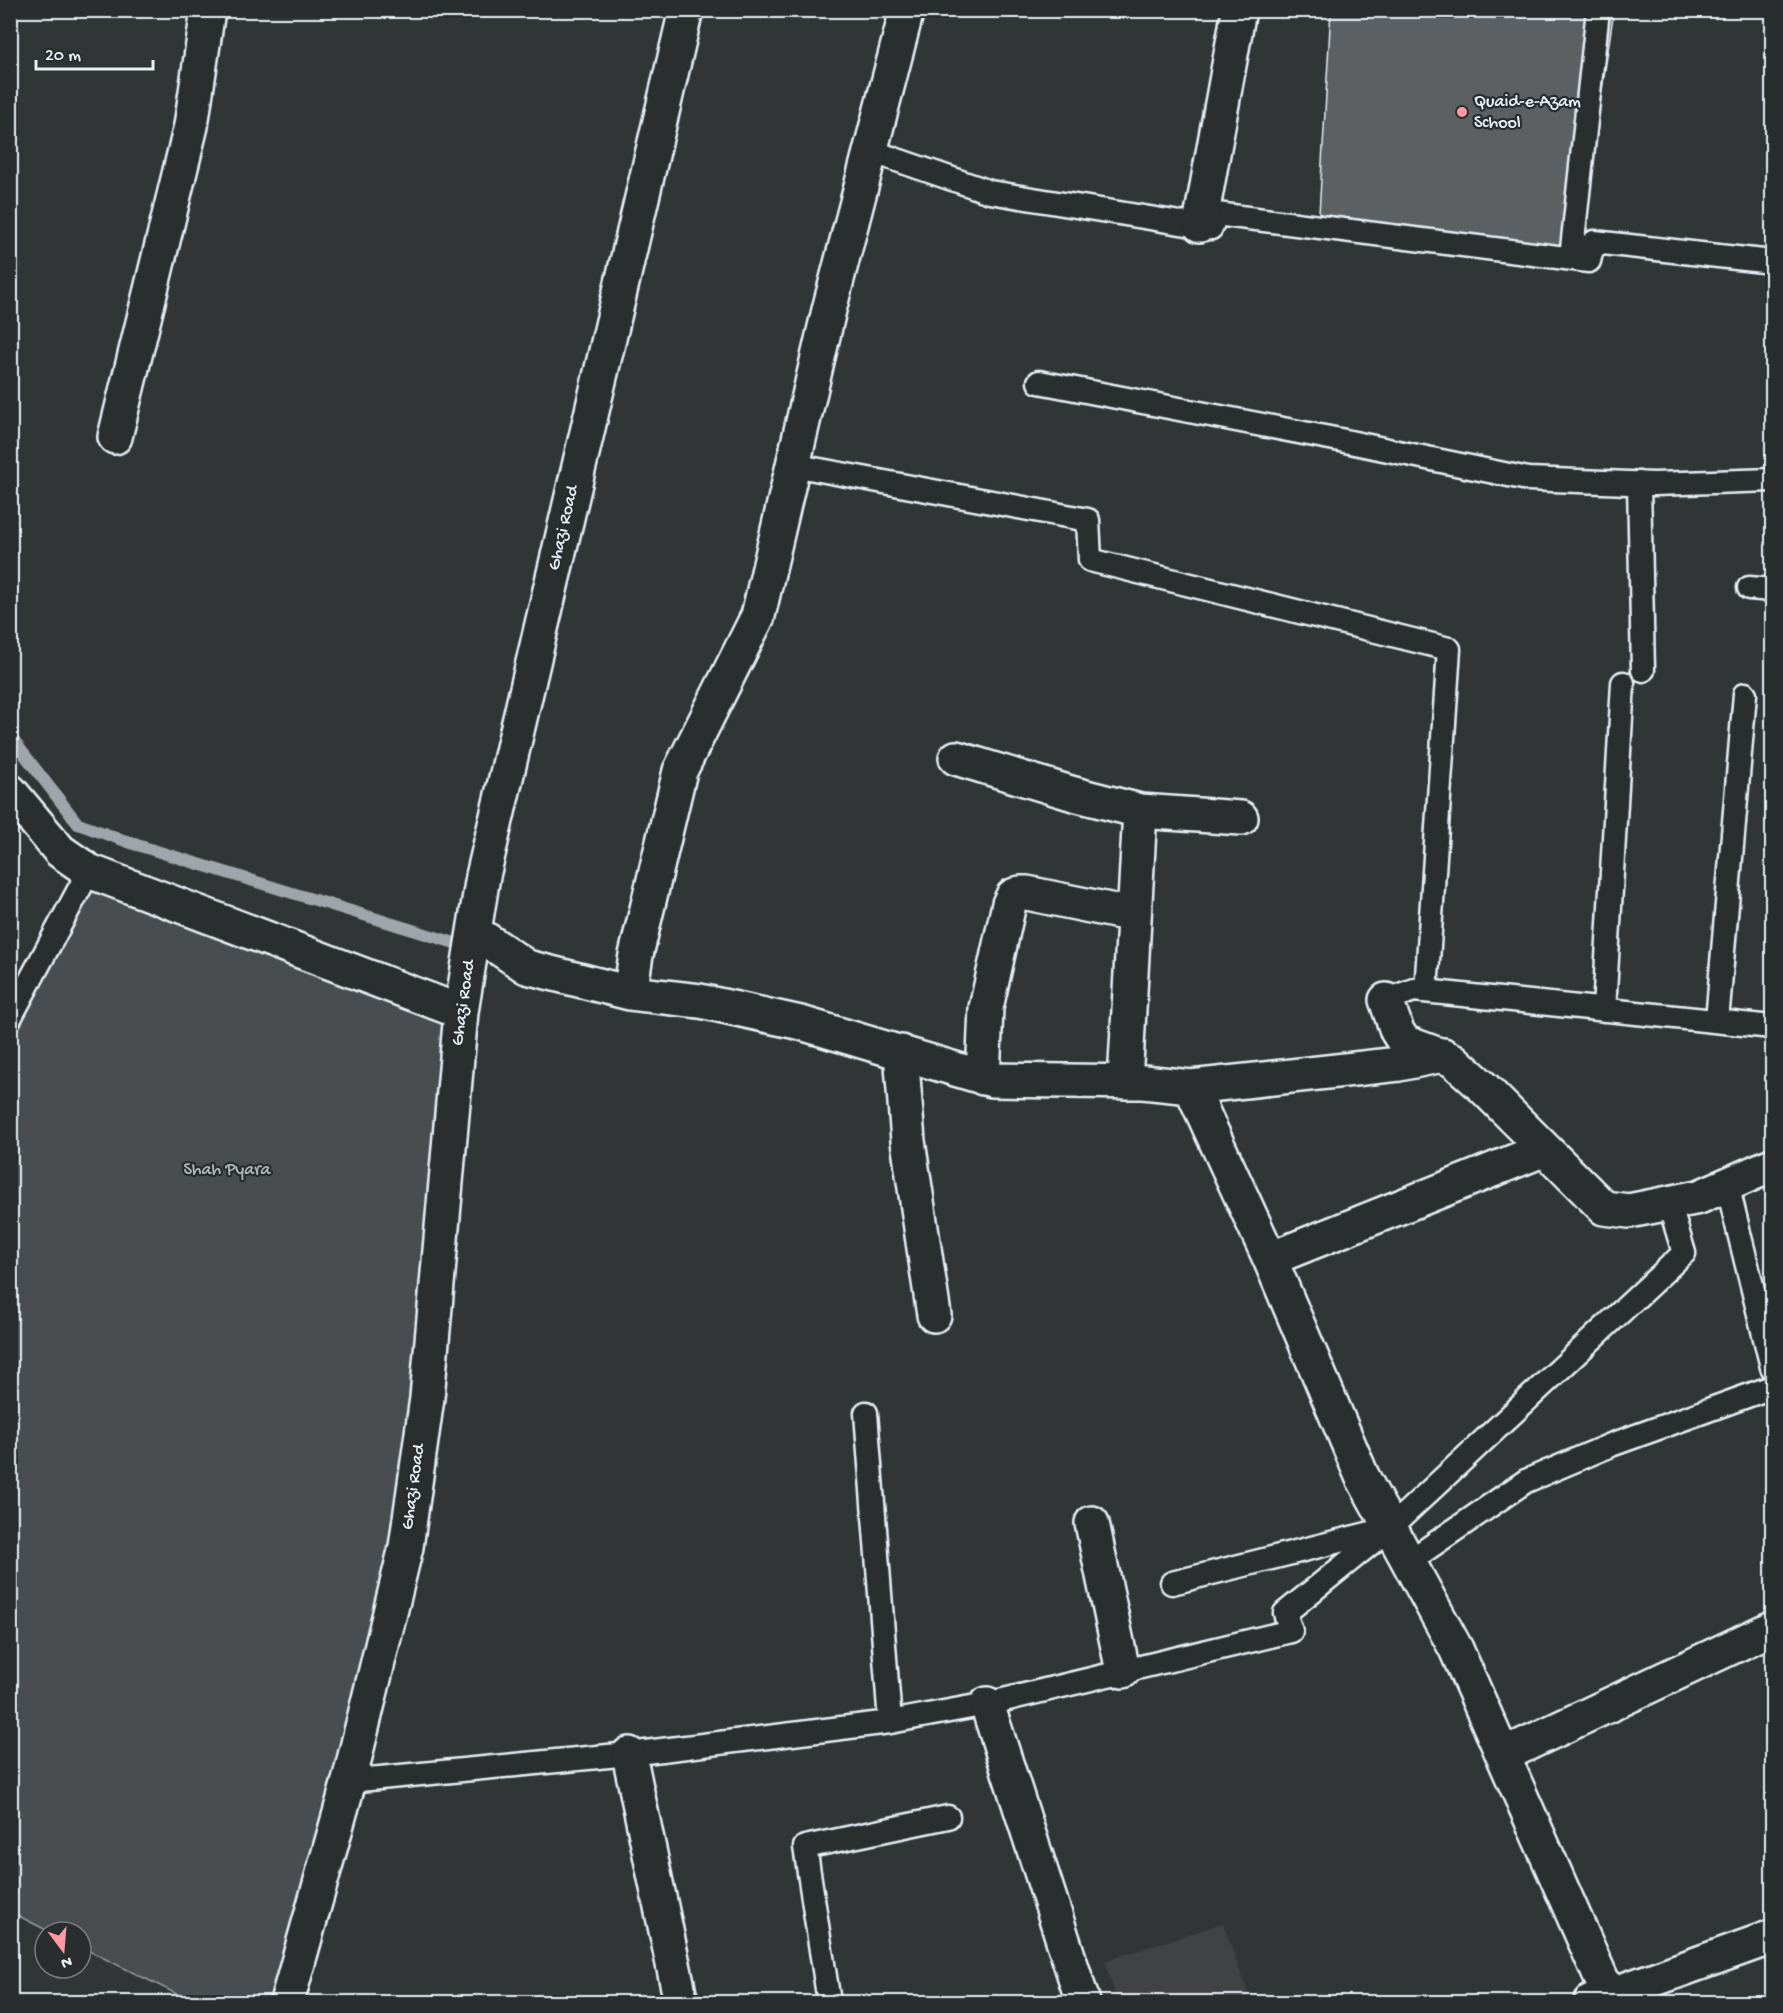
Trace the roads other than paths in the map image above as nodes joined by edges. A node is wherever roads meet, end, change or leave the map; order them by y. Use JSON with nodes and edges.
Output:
{"nodes":[{"id":1,"x":208,"y":10,"type":"edge"},
{"id":2,"x":686,"y":10,"type":"edge"},
{"id":3,"x":907,"y":10,"type":"edge"},
{"id":4,"x":1239,"y":10,"type":"edge"},
{"id":5,"x":1598,"y":10,"type":"edge"},
{"id":6,"x":871,"y":151,"type":"junction"},
{"id":7,"x":1200,"y":225,"type":"junction"},
{"id":8,"x":1571,"y":258,"type":"junction"},
{"id":9,"x":1773,"y":262,"type":"edge"},
{"id":10,"x":1039,"y":382,"type":"dead end"},
{"id":11,"x":115,"y":437,"type":"dead end"},
{"id":12,"x":793,"y":465,"type":"junction"},
{"id":13,"x":1773,"y":480,"type":"edge"},
{"id":14,"x":1639,"y":483,"type":"junction"},
{"id":15,"x":1749,"y":588,"type":"dead end"},
{"id":16,"x":1773,"y":590,"type":"edge"},
{"id":17,"x":1643,"y":670,"type":"dead end"},
{"id":18,"x":1623,"y":683,"type":"dead end"},
{"id":19,"x":1745,"y":694,"type":"dead end"},
{"id":20,"x":956,"y":758,"type":"dead end"},
{"id":21,"x":10,"y":791,"type":"edge"},
{"id":22,"x":1140,"y":811,"type":"junction"},
{"id":23,"x":1241,"y":818,"type":"dead end"},
{"id":24,"x":89,"y":871,"type":"junction"},
{"id":25,"x":1134,"y":915,"type":"junction"},
{"id":26,"x":473,"y":944,"type":"junction"},
{"id":27,"x":1426,"y":991,"type":"junction"},
{"id":28,"x":630,"y":993,"type":"junction"},
{"id":29,"x":1386,"y":1000,"type":"joint"},
{"id":30,"x":1604,"y":1010,"type":"junction"},
{"id":31,"x":461,"y":1012,"type":"junction"},
{"id":32,"x":10,"y":1018,"type":"edge"},
{"id":33,"x":1717,"y":1021,"type":"junction"},
{"id":34,"x":1773,"y":1027,"type":"edge"},
{"id":35,"x":901,"y":1052,"type":"junction"},
{"id":36,"x":1443,"y":1055,"type":"junction"},
{"id":37,"x":983,"y":1078,"type":"junction"},
{"id":38,"x":1125,"y":1082,"type":"junction"},
{"id":39,"x":1191,"y":1088,"type":"junction"},
{"id":40,"x":1545,"y":1149,"type":"junction"},
{"id":41,"x":1773,"y":1166,"type":"edge"},
{"id":42,"x":1727,"y":1184,"type":"junction"},
{"id":43,"x":1669,"y":1203,"type":"junction"},
{"id":44,"x":1270,"y":1259,"type":"junction"},
{"id":45,"x":934,"y":1315,"type":"dead end"},
{"id":46,"x":1773,"y":1367,"type":"edge"},
{"id":47,"x":1773,"y":1387,"type":"edge"},
{"id":48,"x":866,"y":1413,"type":"dead end"},
{"id":49,"x":1092,"y":1523,"type":"dead end"},
{"id":50,"x":1390,"y":1528,"type":"junction"},
{"id":51,"x":1408,"y":1562,"type":"junction"},
{"id":52,"x":1172,"y":1583,"type":"dead end"},
{"id":53,"x":1773,"y":1628,"type":"edge"},
{"id":54,"x":1124,"y":1671,"type":"junction"},
{"id":55,"x":987,"y":1704,"type":"junction"},
{"id":56,"x":890,"y":1722,"type":"junction"},
{"id":57,"x":629,"y":1754,"type":"junction"},
{"id":58,"x":1503,"y":1755,"type":"junction"},
{"id":59,"x":349,"y":1781,"type":"junction"},
{"id":60,"x":948,"y":1817,"type":"dead end"},
{"id":61,"x":1773,"y":1937,"type":"edge"},
{"id":62,"x":1600,"y":1999,"type":"edge"},
{"id":63,"x":287,"y":2002,"type":"edge"},
{"id":64,"x":681,"y":2002,"type":"edge"},
{"id":65,"x":829,"y":2002,"type":"edge"},
{"id":66,"x":1083,"y":2002,"type":"edge"}],
"edges":[{"from":1,"to":11,"type":"street"},
{"from":2,"to":26,"type":"street","name":"Ghazi Road"},
{"from":3,"to":6,"type":"street"},
{"from":4,"to":7,"type":"street"},
{"from":5,"to":8,"type":"lane"},
{"from":6,"to":7,"type":"lane"},
{"from":6,"to":12,"type":"street"},
{"from":7,"to":8,"type":"lane"},
{"from":8,"to":9,"type":"lane"},
{"from":10,"to":14,"type":"lane"},
{"from":12,"to":27,"type":"lane"},
{"from":12,"to":28,"type":"street"},
{"from":13,"to":14,"type":"lane"},
{"from":14,"to":17,"type":"lane"},
{"from":15,"to":16,"type":"lane"},
{"from":18,"to":30,"type":"lane"},
{"from":19,"to":33,"type":"lane"},
{"from":20,"to":22,"type":"street"},
{"from":21,"to":24,"type":"street"},
{"from":22,"to":23,"type":"street"},
{"from":22,"to":25,"type":"street"},
{"from":24,"to":31,"type":"street"},
{"from":24,"to":32,"type":"lane"},
{"from":25,"to":37,"type":"street"},
{"from":25,"to":38,"type":"street"},
{"from":26,"to":28,"type":"street"},
{"from":26,"to":31,"type":"street","name":"Ghazi Road"},
{"from":27,"to":29,"type":"lane"},
{"from":27,"to":30,"type":"lane"},
{"from":28,"to":35,"type":"street"},
{"from":29,"to":36,"type":"street"},
{"from":30,"to":33,"type":"lane"},
{"from":31,"to":59,"type":"street","name":"Ghazi Road"},
{"from":33,"to":34,"type":"lane"},
{"from":35,"to":37,"type":"street"},
{"from":35,"to":45,"type":"street"},
{"from":36,"to":39,"type":"street"},
{"from":36,"to":40,"type":"street"},
{"from":37,"to":38,"type":"street"},
{"from":38,"to":39,"type":"street"},
{"from":39,"to":44,"type":"street"},
{"from":40,"to":43,"type":"street"},
{"from":40,"to":44,"type":"street"},
{"from":41,"to":42,"type":"street"},
{"from":42,"to":43,"type":"street"},
{"from":42,"to":46,"type":"lane"},
{"from":43,"to":50,"type":"lane"},
{"from":44,"to":50,"type":"street"},
{"from":47,"to":51,"type":"lane"},
{"from":48,"to":56,"type":"lane"},
{"from":49,"to":54,"type":"street"},
{"from":50,"to":51,"type":"street"},
{"from":50,"to":52,"type":"lane"},
{"from":50,"to":54,"type":"lane"},
{"from":51,"to":58,"type":"street"},
{"from":53,"to":58,"type":"street"},
{"from":54,"to":55,"type":"lane"},
{"from":55,"to":56,"type":"lane"},
{"from":55,"to":66,"type":"street"},
{"from":56,"to":57,"type":"lane"},
{"from":57,"to":59,"type":"lane"},
{"from":57,"to":64,"type":"street"},
{"from":58,"to":62,"type":"street"},
{"from":59,"to":63,"type":"street","name":"Ghazi Road"},
{"from":60,"to":65,"type":"lane"},
{"from":61,"to":62,"type":"street"}]}
